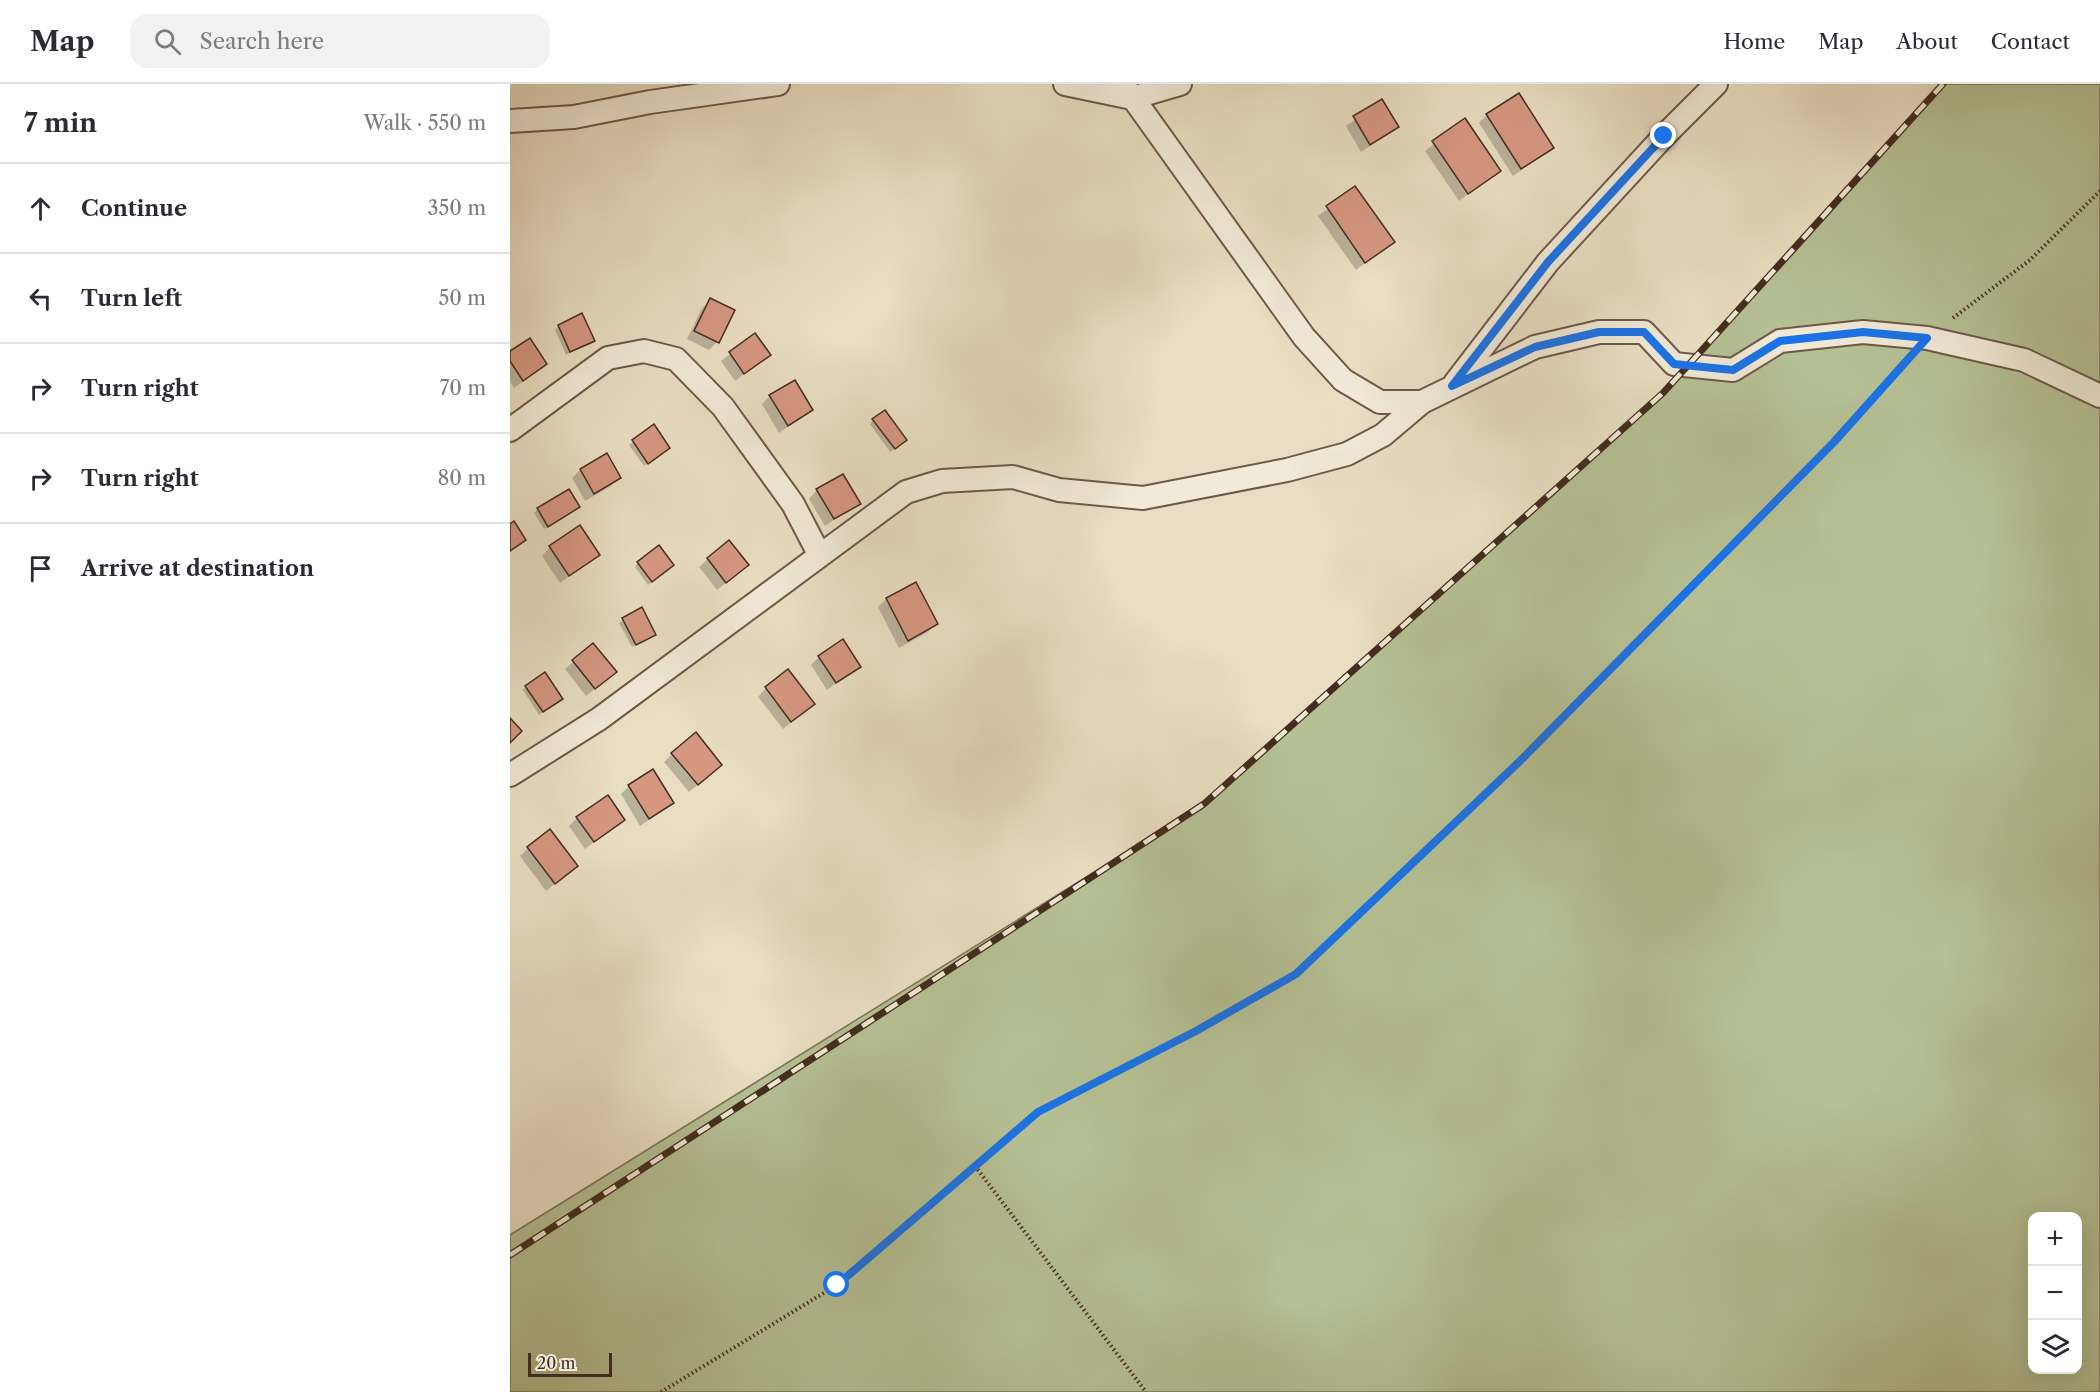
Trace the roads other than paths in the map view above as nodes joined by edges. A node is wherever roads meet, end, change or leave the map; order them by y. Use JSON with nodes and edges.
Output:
{"nodes":[{"id":1,"x":778,"y":84,"type":"edge"},
{"id":2,"x":1065,"y":84,"type":"edge"},
{"id":3,"x":1180,"y":84,"type":"edge"},
{"id":4,"x":1716,"y":84,"type":"edge"},
{"id":5,"x":1128,"y":91,"type":"edge"},
{"id":6,"x":510,"y":121,"type":"edge"},
{"id":7,"x":1452,"y":386,"type":"junction"},
{"id":8,"x":2100,"y":396,"type":"edge"},
{"id":9,"x":1422,"y":402,"type":"junction"},
{"id":10,"x":510,"y":430,"type":"edge"},
{"id":11,"x":819,"y":554,"type":"junction"},
{"id":12,"x":510,"y":775,"type":"edge"}],
"edges":[{"from":1,"to":6,"type":"street"},
{"from":2,"to":5,"type":"street"},
{"from":3,"to":5,"type":"street"},
{"from":4,"to":7,"type":"street"},
{"from":5,"to":9,"type":"street"},
{"from":7,"to":8,"type":"street"},
{"from":7,"to":9,"type":"street"},
{"from":9,"to":11,"type":"street"},
{"from":10,"to":11,"type":"street"},
{"from":11,"to":12,"type":"street"}]}
